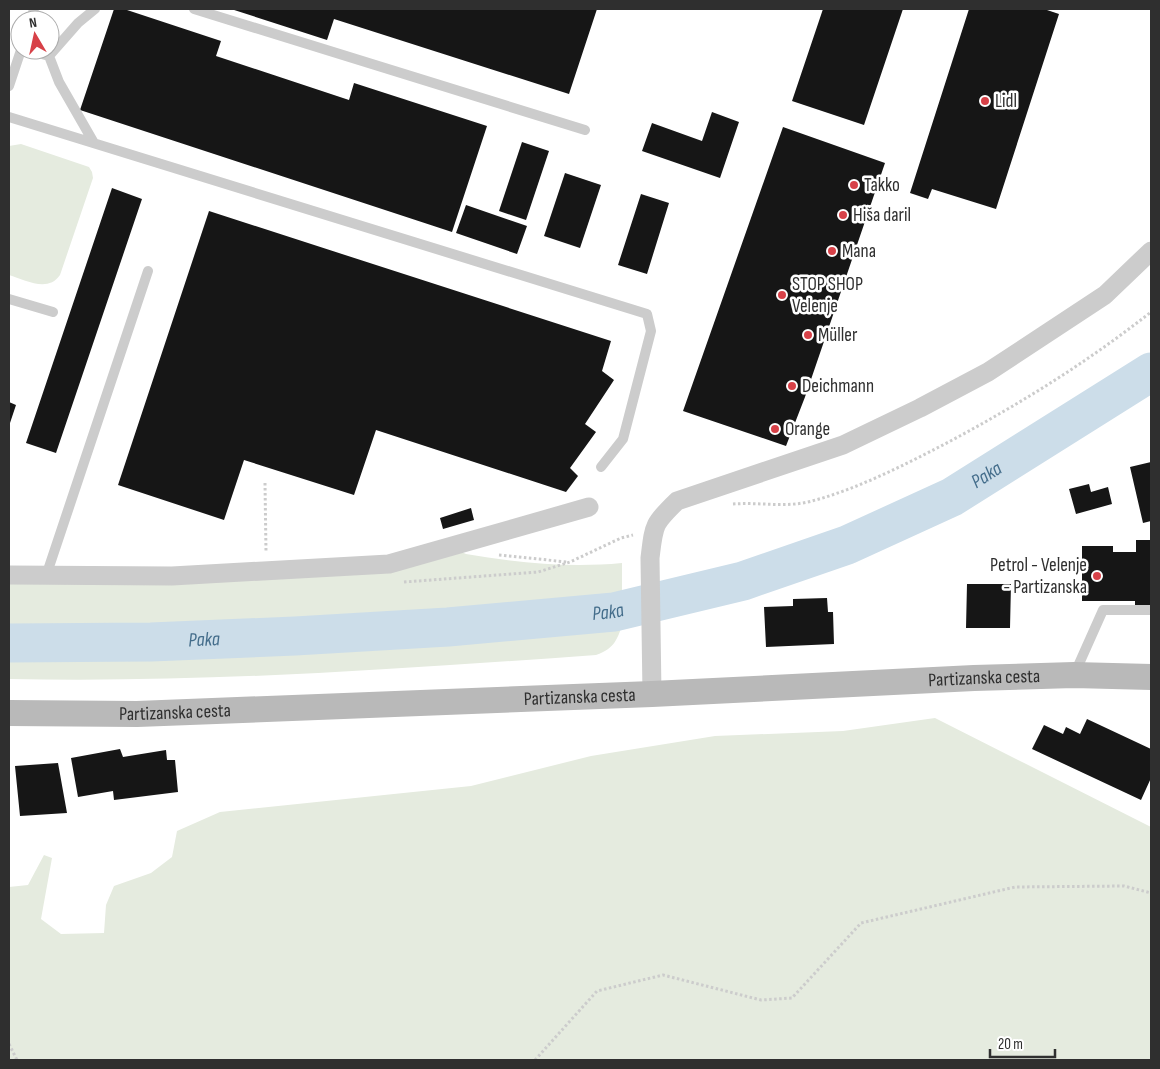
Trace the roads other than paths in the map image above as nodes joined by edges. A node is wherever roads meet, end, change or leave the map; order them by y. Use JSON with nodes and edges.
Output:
{"nodes":[{"id":1,"x":95,"y":9,"type":"edge"},
{"id":2,"x":194,"y":9,"type":"edge"},
{"id":3,"x":60,"y":43,"type":"edge"},
{"id":4,"x":18,"y":60,"type":"edge"},
{"id":5,"x":51,"y":60,"type":"edge"},
{"id":6,"x":9,"y":86,"type":"edge"},
{"id":7,"x":9,"y":117,"type":"edge"},
{"id":8,"x":585,"y":130,"type":"dead end"},
{"id":9,"x":94,"y":143,"type":"junction"},
{"id":10,"x":1151,"y":251,"type":"edge"},
{"id":11,"x":148,"y":271,"type":"dead end"},
{"id":12,"x":9,"y":299,"type":"edge"},
{"id":13,"x":54,"y":312,"type":"dead end"},
{"id":14,"x":600,"y":468,"type":"dead end"},
{"id":15,"x":590,"y":507,"type":"dead end"},
{"id":16,"x":9,"y":575,"type":"edge"},
{"id":17,"x":46,"y":576,"type":"junction"},
{"id":18,"x":1151,"y":610,"type":"edge"},
{"id":19,"x":1074,"y":675,"type":"junction"},
{"id":20,"x":1151,"y":677,"type":"edge"},
{"id":21,"x":652,"y":694,"type":"junction"},
{"id":22,"x":9,"y":713,"type":"edge"}],
"edges":[{"from":1,"to":3,"type":"lane"},
{"from":2,"to":8,"type":"lane"},
{"from":4,"to":6,"type":"lane"},
{"from":5,"to":9,"type":"lane"},
{"from":7,"to":9,"type":"lane"},
{"from":9,"to":14,"type":"lane"},
{"from":10,"to":21,"type":"street"},
{"from":11,"to":17,"type":"lane"},
{"from":12,"to":13,"type":"lane"},
{"from":15,"to":17,"type":"street"},
{"from":16,"to":17,"type":"street"},
{"from":18,"to":19,"type":"lane"},
{"from":19,"to":20,"type":"main road","name":"Partizanska cesta"},
{"from":19,"to":21,"type":"main road","name":"Partizanska cesta"},
{"from":21,"to":22,"type":"main road","name":"Partizanska cesta"}]}
